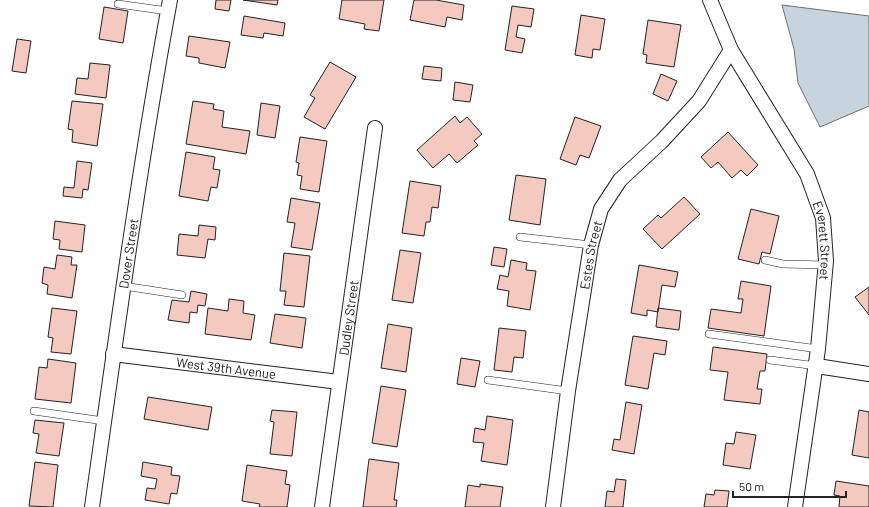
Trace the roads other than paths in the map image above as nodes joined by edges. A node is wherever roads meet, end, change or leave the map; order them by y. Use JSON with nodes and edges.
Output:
{"nodes":[{"id":1,"x":710,"y":0,"type":"edge"},
{"id":2,"x":118,"y":4,"type":"dead end"},
{"id":3,"x":169,"y":6,"type":"edge"},
{"id":4,"x":731,"y":50,"type":"junction"},
{"id":5,"x":375,"y":128,"type":"dead end"},
{"id":6,"x":520,"y":237,"type":"dead end"},
{"id":7,"x":590,"y":245,"type":"junction"},
{"id":8,"x":765,"y":260,"type":"dead end"},
{"id":9,"x":826,"y":265,"type":"junction"},
{"id":10,"x":124,"y":286,"type":"junction"},
{"id":11,"x":182,"y":295,"type":"dead end"},
{"id":12,"x":709,"y":334,"type":"dead end"},
{"id":13,"x":818,"y":349,"type":"junction"},
{"id":14,"x":113,"y":354,"type":"junction"},
{"id":15,"x":770,"y":360,"type":"dead end"},
{"id":16,"x":817,"y":366,"type":"junction"},
{"id":17,"x":869,"y":374,"type":"edge"},
{"id":18,"x":488,"y":380,"type":"dead end"},
{"id":19,"x":339,"y":382,"type":"junction"},
{"id":20,"x":568,"y":391,"type":"junction"},
{"id":21,"x":34,"y":411,"type":"dead end"},
{"id":22,"x":104,"y":421,"type":"junction"},
{"id":23,"x":92,"y":507,"type":"edge"},
{"id":24,"x":322,"y":507,"type":"edge"},
{"id":25,"x":553,"y":507,"type":"edge"},
{"id":26,"x":796,"y":507,"type":"edge"}],
"edges":[{"from":1,"to":4,"type":"street","name":"Everett Street"},
{"from":2,"to":3,"type":"lane"},
{"from":3,"to":10,"type":"street","name":"Dover Street"},
{"from":4,"to":7,"type":"street","name":"Estes Street"},
{"from":4,"to":9,"type":"street","name":"Everett Street"},
{"from":5,"to":19,"type":"street","name":"Dudley Street"},
{"from":6,"to":7,"type":"lane"},
{"from":7,"to":20,"type":"street","name":"Estes Street"},
{"from":8,"to":9,"type":"lane"},
{"from":9,"to":13,"type":"street","name":"Everett Street"},
{"from":10,"to":11,"type":"lane"},
{"from":10,"to":14,"type":"street","name":"Dover Street"},
{"from":12,"to":13,"type":"lane"},
{"from":13,"to":16,"type":"street","name":"Everett Street"},
{"from":14,"to":19,"type":"street","name":"West 39th Avenue"},
{"from":14,"to":22,"type":"street","name":"Dover Street"},
{"from":15,"to":16,"type":"lane"},
{"from":16,"to":17,"type":"street"},
{"from":16,"to":26,"type":"street","name":"Everett Street"},
{"from":18,"to":20,"type":"lane"},
{"from":19,"to":24,"type":"street","name":"Dudley Street"},
{"from":20,"to":25,"type":"street","name":"Estes Street"},
{"from":21,"to":22,"type":"lane"},
{"from":22,"to":23,"type":"street","name":"Dover Street"}]}
